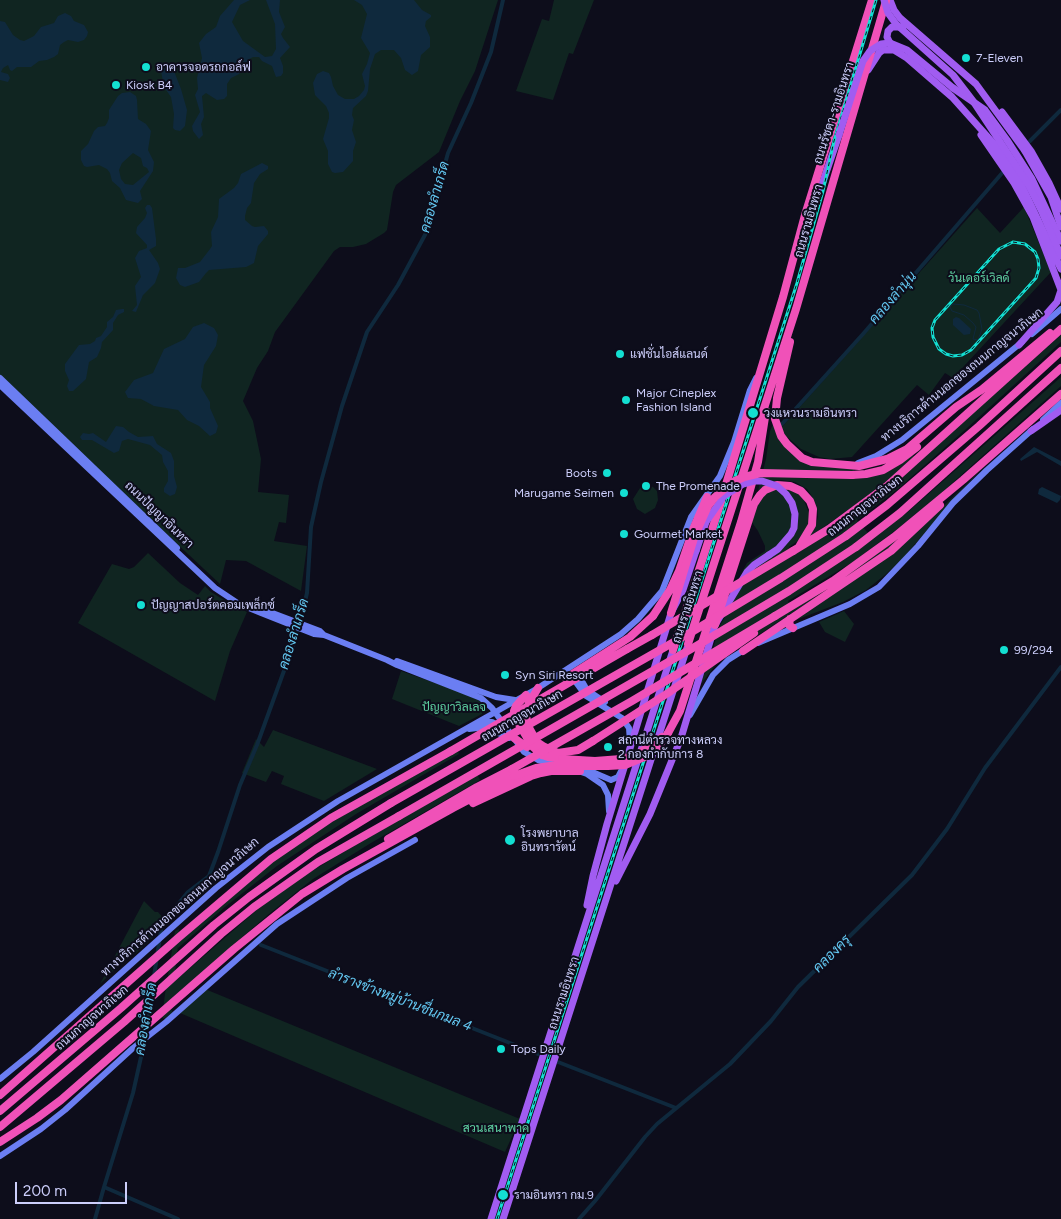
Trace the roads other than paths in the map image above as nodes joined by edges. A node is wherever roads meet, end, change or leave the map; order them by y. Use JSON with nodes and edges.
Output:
{"nodes":[{"id":1,"x":872,"y":0,"type":"edge"},
{"id":2,"x":885,"y":0,"type":"edge"},
{"id":3,"x":890,"y":0,"type":"edge"},
{"id":4,"x":868,"y":15,"type":"junction"},
{"id":5,"x":880,"y":19,"type":"junction"},
{"id":6,"x":912,"y":28,"type":"junction"},
{"id":7,"x":862,"y":32,"type":"junction"},
{"id":8,"x":875,"y":36,"type":"junction"},
{"id":9,"x":894,"y":50,"type":"junction"},
{"id":10,"x":862,"y":82,"type":"junction"},
{"id":11,"x":976,"y":84,"type":"junction"},
{"id":12,"x":985,"y":110,"type":"junction"},
{"id":13,"x":975,"y":123,"type":"junction"},
{"id":14,"x":1061,"y":209,"type":"edge"},
{"id":15,"x":805,"y":215,"type":"junction"},
{"id":16,"x":1061,"y":218,"type":"edge"},
{"id":17,"x":1061,"y":227,"type":"edge"},
{"id":18,"x":1061,"y":241,"type":"edge"},
{"id":19,"x":1061,"y":256,"type":"edge"},
{"id":20,"x":1059,"y":272,"type":"edge"},
{"id":21,"x":796,"y":309,"type":"junction"},
{"id":22,"x":1061,"y":309,"type":"edge"},
{"id":23,"x":1061,"y":324,"type":"edge"},
{"id":24,"x":1061,"y":330,"type":"edge"},
{"id":25,"x":1018,"y":345,"type":"junction"},
{"id":26,"x":1061,"y":351,"type":"edge"},
{"id":27,"x":1061,"y":368,"type":"edge"},
{"id":28,"x":760,"y":372,"type":"junction"},
{"id":29,"x":0,"y":378,"type":"edge"},
{"id":30,"x":0,"y":385,"type":"edge"},
{"id":31,"x":984,"y":388,"type":"junction"},
{"id":32,"x":769,"y":392,"type":"junction"},
{"id":33,"x":1060,"y":400,"type":"edge"},
{"id":34,"x":1061,"y":410,"type":"edge"},
{"id":35,"x":1031,"y":431,"type":"junction"},
{"id":36,"x":847,"y":465,"type":"junction"},
{"id":37,"x":963,"y":480,"type":"junction"},
{"id":38,"x":707,"y":497,"type":"junction"},
{"id":39,"x":795,"y":550,"type":"junction"},
{"id":40,"x":672,"y":612,"type":"junction"},
{"id":41,"x":775,"y":616,"type":"junction"},
{"id":42,"x":790,"y":619,"type":"junction"},
{"id":43,"x":297,"y":624,"type":"junction"},
{"id":44,"x":715,"y":625,"type":"junction"},
{"id":45,"x":794,"y":628,"type":"junction"},
{"id":46,"x":688,"y":644,"type":"joint"},
{"id":47,"x":673,"y":650,"type":"joint"},
{"id":48,"x":743,"y":650,"type":"junction"},
{"id":49,"x":589,"y":655,"type":"junction"},
{"id":50,"x":387,"y":660,"type":"junction"},
{"id":51,"x":559,"y":674,"type":"junction"},
{"id":52,"x":538,"y":688,"type":"junction"},
{"id":53,"x":526,"y":695,"type":"junction"},
{"id":54,"x":517,"y":700,"type":"junction"},
{"id":55,"x":486,"y":701,"type":"junction"},
{"id":56,"x":534,"y":702,"type":"junction"},
{"id":57,"x":495,"y":712,"type":"junction"},
{"id":58,"x":484,"y":718,"type":"junction"},
{"id":59,"x":688,"y":718,"type":"junction"},
{"id":60,"x":472,"y":729,"type":"junction"},
{"id":61,"x":463,"y":731,"type":"junction"},
{"id":62,"x":668,"y":733,"type":"junction"},
{"id":63,"x":515,"y":739,"type":"junction"},
{"id":64,"x":634,"y":739,"type":"junction"},
{"id":65,"x":542,"y":755,"type":"junction"},
{"id":66,"x":564,"y":767,"type":"junction"},
{"id":67,"x":580,"y":772,"type":"junction"},
{"id":68,"x":513,"y":773,"type":"junction"},
{"id":69,"x":607,"y":824,"type":"junction"},
{"id":70,"x":422,"y":826,"type":"junction"},
{"id":71,"x":415,"y":840,"type":"dead end"},
{"id":72,"x":343,"y":869,"type":"junction"},
{"id":73,"x":608,"y":896,"type":"junction"},
{"id":74,"x":585,"y":926,"type":"junction"},
{"id":75,"x":0,"y":1079,"type":"edge"},
{"id":76,"x":0,"y":1095,"type":"edge"},
{"id":77,"x":0,"y":1111,"type":"edge"},
{"id":78,"x":0,"y":1127,"type":"edge"},
{"id":79,"x":0,"y":1142,"type":"edge"},
{"id":80,"x":0,"y":1156,"type":"edge"},
{"id":81,"x":491,"y":1219,"type":"edge"},
{"id":82,"x":503,"y":1219,"type":"edge"}],
"edges":[{"from":1,"to":4,"type":"highway","name":"ถนนรามอินทรา"},
{"from":2,"to":5,"type":"highway","name":"ถนนรามอินทรา"},
{"from":2,"to":19,"type":"main road","bridge":true},
{"from":3,"to":6,"type":"main road"},
{"from":4,"to":5,"type":"highway"},
{"from":4,"to":7,"type":"highway","name":"ถนนรามอินทรา"},
{"from":5,"to":8,"type":"highway","name":"ถนนรามอินทรา"},
{"from":6,"to":9,"type":"main road"},
{"from":6,"to":11,"type":"main road"},
{"from":7,"to":8,"type":"highway"},
{"from":7,"to":15,"type":"highway","name":"ถนนรามอินทรา"},
{"from":8,"to":10,"type":"highway","name":"ถนนรามอินทรา"},
{"from":9,"to":10,"type":"main road","name":"ถนนรัชดา-รามอินทรา"},
{"from":9,"to":13,"type":"main road"},
{"from":10,"to":21,"type":"highway","name":"ถนนรามอินทรา"},
{"from":11,"to":14,"type":"main road"},
{"from":11,"to":17,"type":"main road","bridge":true},
{"from":12,"to":15,"type":"main road","name":"ถนนรัชดา-รามอินทรา","bridge":true},
{"from":12,"to":16,"type":"main road"},
{"from":12,"to":18,"type":"main road","name":"ถนนรัชดา-รามอินทรา"},
{"from":13,"to":20,"type":"main road"},
{"from":13,"to":20,"type":"main road"},
{"from":15,"to":28,"type":"highway","name":"ถนนรามอินทรา"},
{"from":20,"to":25,"type":"main road"},
{"from":21,"to":32,"type":"highway","name":"ถนนรามอินทรา"},
{"from":21,"to":36,"type":"highway"},
{"from":22,"to":25,"type":"main road","name":"ทางบริการด้านนอกของถนนกาญจนาภิเษก"},
{"from":23,"to":31,"type":"highway"},
{"from":24,"to":39,"type":"highway"},
{"from":25,"to":36,"type":"main road","name":"ทางบริการด้านนอกของถนนกาญจนาภิเษก"},
{"from":26,"to":77,"type":"highway","name":"ถนนกาญจนาภิเษก","bridge":true},
{"from":27,"to":78,"type":"highway","name":"ถนนกาญจนาภิเษก","bridge":true},
{"from":28,"to":38,"type":"main road","name":"ทางบริการด้านนอกของถนนกาญจนาภิเษก"},
{"from":28,"to":47,"type":"highway","name":"ถนนรามอินทรา"},
{"from":29,"to":43,"type":"main road","name":"ถนนปัญญาอินทรา"},
{"from":30,"to":43,"type":"main road","name":"ถนนปัญญาอินทรา"},
{"from":31,"to":36,"type":"highway"},
{"from":31,"to":40,"type":"highway","bridge":true},
{"from":32,"to":46,"type":"highway","name":"ถนนรามอินทรา"},
{"from":32,"to":62,"type":"highway"},
{"from":33,"to":35,"type":"main road"},
{"from":33,"to":37,"type":"highway"},
{"from":34,"to":35,"type":"main road"},
{"from":35,"to":45,"type":"main road"},
{"from":37,"to":41,"type":"highway"},
{"from":37,"to":42,"type":"highway"},
{"from":38,"to":49,"type":"main road","name":"ทางบริการด้านนอกของถนนกาญจนาภิเษก"},
{"from":38,"to":56,"type":"highway","bridge":true},
{"from":39,"to":44,"type":"highway"},
{"from":39,"to":56,"type":"highway","bridge":true},
{"from":40,"to":44,"type":"main road","bridge":true},
{"from":40,"to":64,"type":"main road"},
{"from":41,"to":52,"type":"highway","bridge":true},
{"from":41,"to":68,"type":"highway","bridge":true},
{"from":42,"to":45,"type":"highway"},
{"from":42,"to":48,"type":"highway"},
{"from":43,"to":50,"type":"main road","name":"ถนนปัญญาอินทรา"},
{"from":44,"to":59,"type":"main road"},
{"from":45,"to":48,"type":"main road"},
{"from":46,"to":73,"type":"main road","name":"ถนนรามอินทรา"},
{"from":47,"to":74,"type":"main road","name":"ถนนรามอินทรา"},
{"from":48,"to":59,"type":"main road"},
{"from":49,"to":51,"type":"main road","name":"ทางบริการด้านนอกของถนนกาญจนาภิเษก"},
{"from":49,"to":64,"type":"main road"},
{"from":50,"to":54,"type":"main road","name":"ถนนปัญญาอินทรา"},
{"from":50,"to":55,"type":"main road","name":"ถนนปัญญาอินทรา"},
{"from":51,"to":52,"type":"main road","name":"ทางบริการด้านนอกของถนนกาญจนาภิเษก"},
{"from":51,"to":66,"type":"main road"},
{"from":52,"to":53,"type":"main road","name":"ทางบริการด้านนอกของถนนกาญจนาภิเษก"},
{"from":53,"to":54,"type":"main road","name":"ทางบริการด้านนอกของถนนกาญจนาภิเษก"},
{"from":53,"to":65,"type":"highway"},
{"from":54,"to":57,"type":"main road","name":"ทางบริการด้านนอกของถนนกาญจนาภิเษก"},
{"from":55,"to":57,"type":"main road","name":"ถนนปัญญาอินทรา"},
{"from":55,"to":58,"type":"main road"},
{"from":56,"to":76,"type":"highway","bridge":true},
{"from":57,"to":58,"type":"main road","name":"ทางบริการด้านนอกของถนนกาญจนาภิเษก"},
{"from":57,"to":63,"type":"main road","name":"ถนนปัญญาอินทรา"},
{"from":58,"to":61,"type":"main road","name":"ทางบริการด้านนอกของถนนกาญจนาภิเษก"},
{"from":59,"to":73,"type":"main road"},
{"from":60,"to":61,"type":"main road"},
{"from":60,"to":63,"type":"main road"},
{"from":60,"to":63,"type":"main road"},
{"from":61,"to":75,"type":"main road","name":"ทางบริการด้านนอกของถนนกาญจนาภิเษก"},
{"from":62,"to":65,"type":"highway","bridge":true},
{"from":62,"to":68,"type":"highway","bridge":true},
{"from":63,"to":65,"type":"highway"},
{"from":63,"to":66,"type":"main road","name":"ถนนปัญญาอินทรา"},
{"from":64,"to":69,"type":"main road"},
{"from":66,"to":67,"type":"main road","name":"ถนนปัญญาอินทรา"},
{"from":67,"to":69,"type":"main road","name":"ถนนปัญญาอินทรา"},
{"from":67,"to":70,"type":"highway"},
{"from":68,"to":70,"type":"highway"},
{"from":68,"to":72,"type":"highway"},
{"from":69,"to":74,"type":"main road"},
{"from":70,"to":72,"type":"highway"},
{"from":71,"to":80,"type":"main road"},
{"from":72,"to":79,"type":"highway"},
{"from":73,"to":82,"type":"main road","name":"ถนนรามอินทรา"},
{"from":74,"to":81,"type":"main road","name":"ถนนรามอินทรา"}]}
